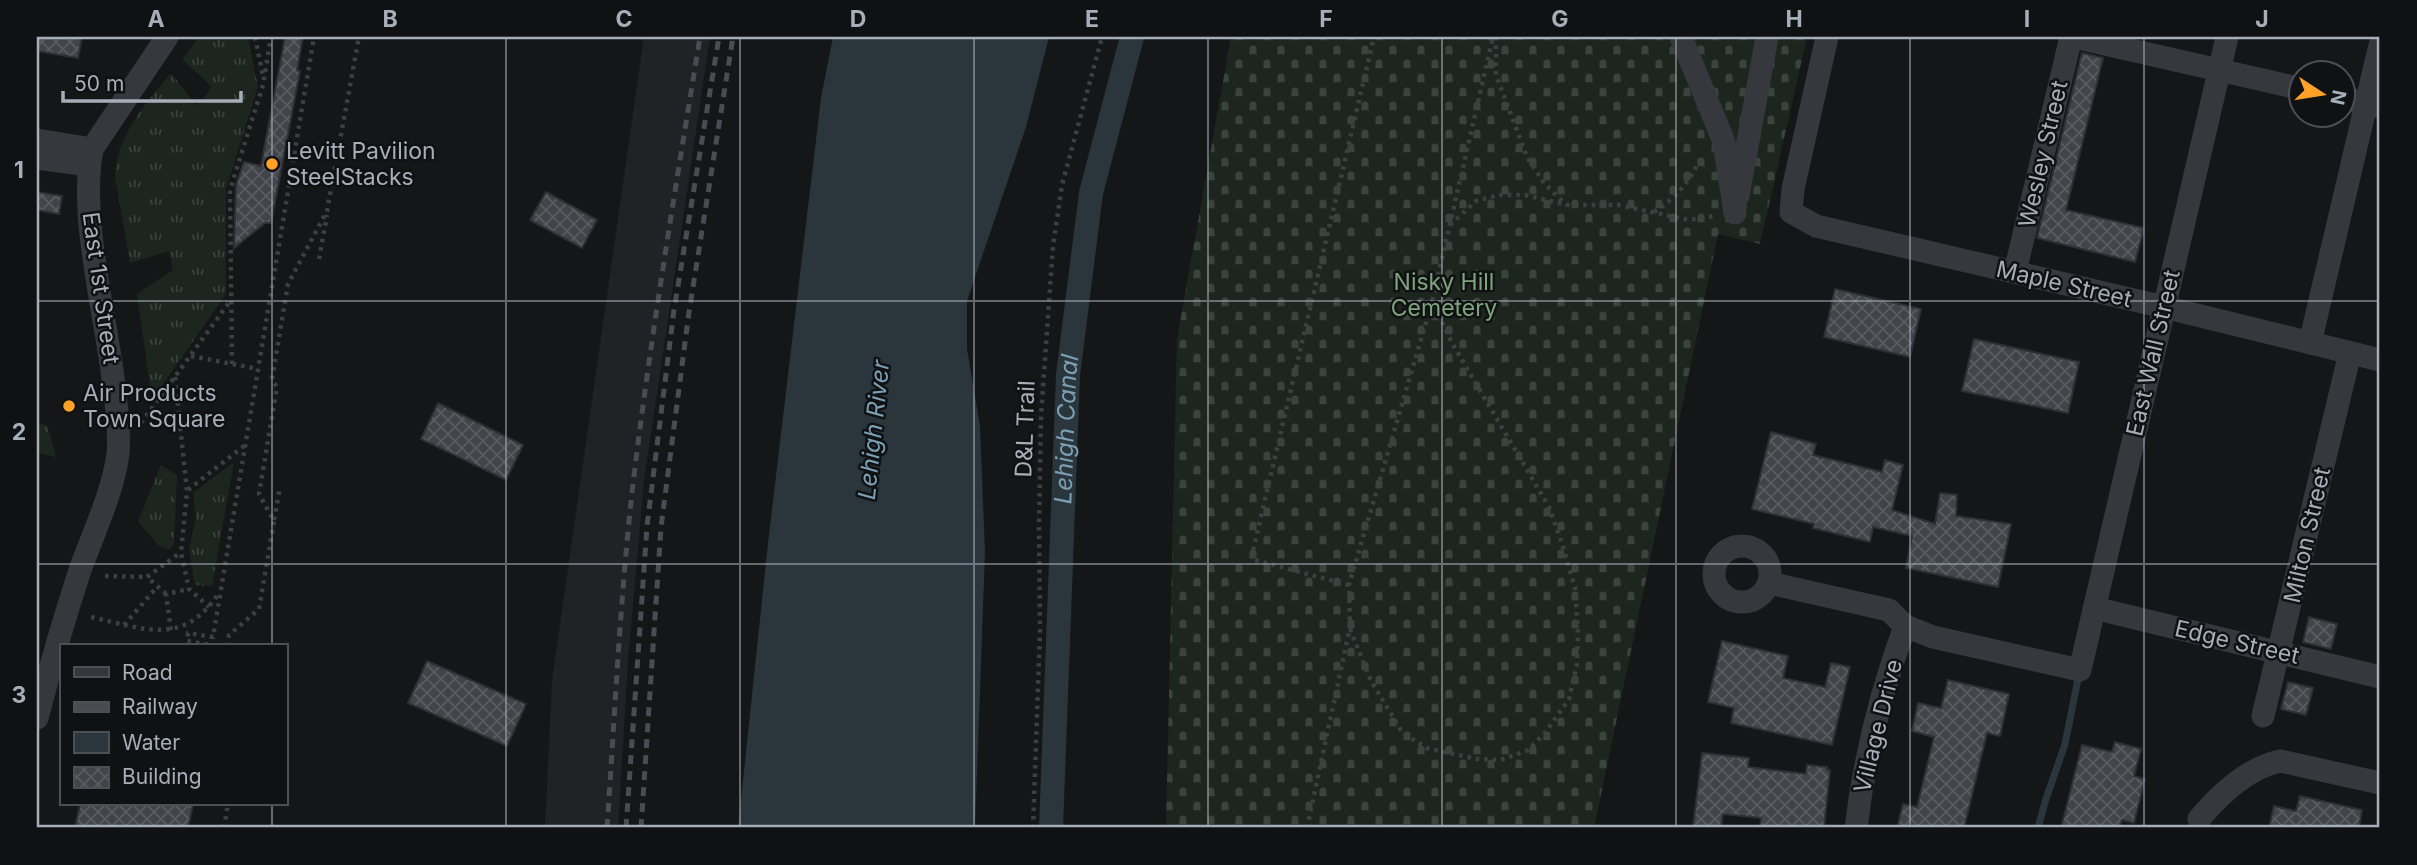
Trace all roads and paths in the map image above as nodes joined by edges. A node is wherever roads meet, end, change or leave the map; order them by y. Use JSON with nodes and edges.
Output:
{"nodes":[{"id":1,"x":167,"y":37,"type":"edge"},
{"id":2,"x":255,"y":37,"type":"edge"},
{"id":3,"x":271,"y":37,"type":"edge"},
{"id":4,"x":314,"y":37,"type":"edge"},
{"id":5,"x":359,"y":37,"type":"edge"},
{"id":6,"x":1102,"y":37,"type":"edge"},
{"id":7,"x":1374,"y":37,"type":"edge"},
{"id":8,"x":1494,"y":37,"type":"edge"},
{"id":9,"x":1681,"y":37,"type":"edge"},
{"id":10,"x":1768,"y":37,"type":"edge"},
{"id":11,"x":1827,"y":37,"type":"edge"},
{"id":12,"x":2072,"y":37,"type":"edge"},
{"id":13,"x":2227,"y":37,"type":"edge"},
{"id":14,"x":2380,"y":45,"type":"edge"},
{"id":15,"x":2219,"y":69,"type":"junction"},
{"id":16,"x":264,"y":80,"type":"junction"},
{"id":17,"x":2288,"y":86,"type":"edge"},
{"id":18,"x":2373,"y":105,"type":"edge"},
{"id":19,"x":1716,"y":123,"type":"junction"},
{"id":20,"x":37,"y":140,"type":"edge"},
{"id":21,"x":91,"y":157,"type":"junction"},
{"id":22,"x":37,"y":158,"type":"edge"},
{"id":23,"x":1567,"y":205,"type":"junction"},
{"id":24,"x":327,"y":211,"type":"junction"},
{"id":25,"x":1654,"y":212,"type":"junction"},
{"id":26,"x":1735,"y":213,"type":"junction"},
{"id":27,"x":1448,"y":227,"type":"junction"},
{"id":28,"x":319,"y":259,"type":"dead end"},
{"id":29,"x":2015,"y":272,"type":"junction"},
{"id":30,"x":231,"y":300,"type":"junction"},
{"id":31,"x":1432,"y":302,"type":"junction"},
{"id":32,"x":2164,"y":307,"type":"junction"},
{"id":33,"x":2310,"y":343,"type":"junction"},
{"id":34,"x":2350,"y":353,"type":"junction"},
{"id":35,"x":191,"y":356,"type":"junction"},
{"id":36,"x":2380,"y":360,"type":"edge"},
{"id":37,"x":232,"y":364,"type":"junction"},
{"id":38,"x":258,"y":369,"type":"junction"},
{"id":39,"x":175,"y":377,"type":"junction"},
{"id":40,"x":245,"y":446,"type":"junction"},
{"id":41,"x":118,"y":455,"type":"junction"},
{"id":42,"x":280,"y":487,"type":"dead end"},
{"id":43,"x":187,"y":491,"type":"junction"},
{"id":44,"x":274,"y":521,"type":"junction"},
{"id":45,"x":181,"y":553,"type":"junction"},
{"id":46,"x":105,"y":576,"type":"dead end"},
{"id":47,"x":147,"y":577,"type":"junction"},
{"id":48,"x":1769,"y":583,"type":"dead end"},
{"id":49,"x":1349,"y":585,"type":"junction"},
{"id":50,"x":157,"y":587,"type":"junction"},
{"id":51,"x":189,"y":589,"type":"junction"},
{"id":52,"x":221,"y":589,"type":"junction"},
{"id":53,"x":166,"y":594,"type":"junction"},
{"id":54,"x":209,"y":607,"type":"junction"},
{"id":55,"x":2094,"y":608,"type":"junction"},
{"id":56,"x":91,"y":617,"type":"dead end"},
{"id":57,"x":124,"y":625,"type":"junction"},
{"id":58,"x":1905,"y":626,"type":"junction"},
{"id":59,"x":1349,"y":627,"type":"junction"},
{"id":60,"x":171,"y":630,"type":"junction"},
{"id":61,"x":204,"y":644,"type":"edge"},
{"id":62,"x":228,"y":644,"type":"edge"},
{"id":63,"x":2279,"y":652,"type":"junction"},
{"id":64,"x":2380,"y":677,"type":"edge"},
{"id":65,"x":2263,"y":716,"type":"dead end"},
{"id":66,"x":37,"y":718,"type":"edge"},
{"id":67,"x":2380,"y":783,"type":"edge"},
{"id":68,"x":228,"y":806,"type":"edge"},
{"id":69,"x":2200,"y":819,"type":"dead end"},
{"id":70,"x":224,"y":828,"type":"edge"},
{"id":71,"x":1033,"y":828,"type":"edge"},
{"id":72,"x":1307,"y":828,"type":"edge"},
{"id":73,"x":1856,"y":828,"type":"edge"}],
"edges":[{"from":1,"to":21,"type":"street"},
{"from":2,"to":16,"type":"path"},
{"from":3,"to":16,"type":"path"},
{"from":4,"to":38,"type":"path"},
{"from":5,"to":24,"type":"path"},
{"from":6,"to":71,"type":"path","name":"D&L Trail"},
{"from":7,"to":49,"type":"path"},
{"from":8,"to":23,"type":"path"},
{"from":8,"to":27,"type":"path"},
{"from":9,"to":19,"type":"street"},
{"from":10,"to":26,"type":"street"},
{"from":11,"to":29,"type":"street","name":"Maple Street"},
{"from":12,"to":15,"type":"street"},
{"from":12,"to":29,"type":"street","name":"Wesley Street"},
{"from":13,"to":15,"type":"street","name":"East Wall Street"},
{"from":14,"to":18,"type":"street"},
{"from":15,"to":17,"type":"street"},
{"from":15,"to":32,"type":"street","name":"East Wall Street"},
{"from":16,"to":30,"type":"path"},
{"from":18,"to":33,"type":"street"},
{"from":19,"to":25,"type":"path"},
{"from":19,"to":26,"type":"street"},
{"from":20,"to":21,"type":"street"},
{"from":21,"to":22,"type":"street"},
{"from":21,"to":41,"type":"street","name":"East 1st Street"},
{"from":23,"to":25,"type":"path"},
{"from":23,"to":27,"type":"path"},
{"from":24,"to":28,"type":"path"},
{"from":24,"to":44,"type":"path"},
{"from":25,"to":26,"type":"path"},
{"from":27,"to":31,"type":"path"},
{"from":29,"to":32,"type":"street","name":"Maple Street"},
{"from":30,"to":35,"type":"path"},
{"from":30,"to":37,"type":"path"},
{"from":31,"to":49,"type":"path"},
{"from":31,"to":59,"type":"path"},
{"from":32,"to":33,"type":"street","name":"Maple Street"},
{"from":32,"to":55,"type":"street","name":"East Wall Street"},
{"from":33,"to":34,"type":"street","name":"Maple Street"},
{"from":34,"to":36,"type":"street","name":"Maple Street"},
{"from":34,"to":63,"type":"street","name":"Milton Street"},
{"from":35,"to":37,"type":"path"},
{"from":35,"to":39,"type":"path"},
{"from":37,"to":38,"type":"path"},
{"from":38,"to":40,"type":"path"},
{"from":39,"to":41,"type":"path"},
{"from":39,"to":43,"type":"path"},
{"from":40,"to":43,"type":"path"},
{"from":40,"to":52,"type":"path"},
{"from":41,"to":66,"type":"street","name":"East 1st Street"},
{"from":42,"to":44,"type":"path"},
{"from":43,"to":45,"type":"path"},
{"from":44,"to":62,"type":"path"},
{"from":45,"to":47,"type":"path"},
{"from":45,"to":51,"type":"path"},
{"from":46,"to":47,"type":"path"},
{"from":47,"to":50,"type":"path"},
{"from":48,"to":58,"type":"street"},
{"from":49,"to":59,"type":"path"},
{"from":50,"to":53,"type":"path"},
{"from":50,"to":57,"type":"path"},
{"from":51,"to":53,"type":"path"},
{"from":51,"to":54,"type":"path"},
{"from":52,"to":54,"type":"path"},
{"from":52,"to":61,"type":"path"},
{"from":53,"to":60,"type":"path"},
{"from":54,"to":60,"type":"path"},
{"from":55,"to":58,"type":"street","name":"East Wall Street"},
{"from":55,"to":63,"type":"street","name":"Edge Street"},
{"from":56,"to":57,"type":"path"},
{"from":57,"to":60,"type":"path"},
{"from":58,"to":73,"type":"street","name":"Village Drive"},
{"from":59,"to":72,"type":"path"},
{"from":63,"to":64,"type":"street","name":"Edge Street"},
{"from":63,"to":65,"type":"street","name":"Milton Street"},
{"from":67,"to":69,"type":"street"},
{"from":68,"to":70,"type":"path"}]}
